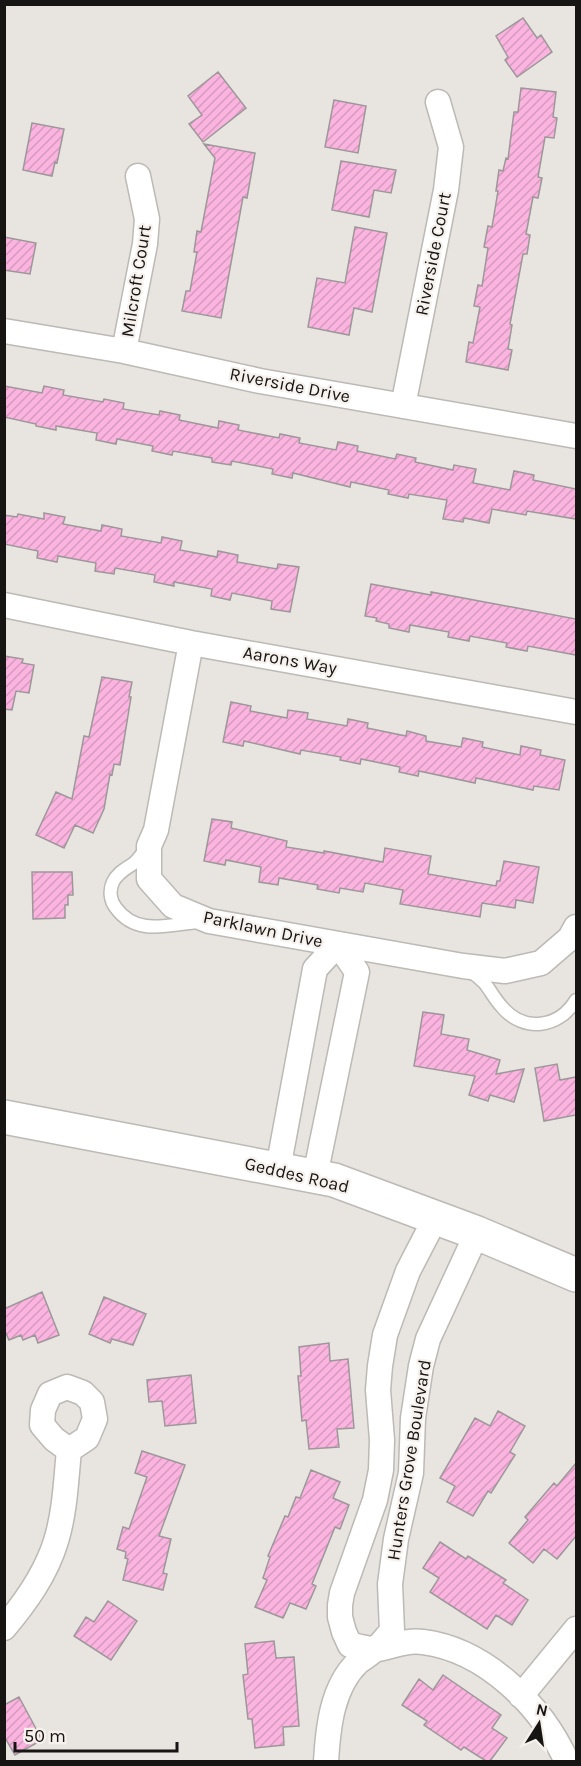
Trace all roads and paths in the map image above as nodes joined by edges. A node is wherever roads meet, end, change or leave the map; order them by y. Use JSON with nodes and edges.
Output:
{"nodes":[{"id":1,"x":438,"y":102,"type":"dead end"},
{"id":2,"x":138,"y":176,"type":"dead end"},
{"id":3,"x":4,"y":331,"type":"edge"},
{"id":4,"x":124,"y":351,"type":"junction"},
{"id":5,"x":403,"y":406,"type":"junction"},
{"id":6,"x":576,"y":436,"type":"edge"},
{"id":7,"x":4,"y":605,"type":"edge"},
{"id":8,"x":191,"y":643,"type":"junction"},
{"id":9,"x":576,"y":712,"type":"edge"},
{"id":10,"x":149,"y":846,"type":"junction"},
{"id":11,"x":209,"y":921,"type":"junction"},
{"id":12,"x":576,"y":927,"type":"edge"},
{"id":13,"x":576,"y":942,"type":"edge"},
{"id":14,"x":338,"y":944,"type":"junction"},
{"id":15,"x":576,"y":951,"type":"edge"},
{"id":16,"x":463,"y":966,"type":"junction"},
{"id":17,"x":576,"y":1000,"type":"edge"},
{"id":18,"x":4,"y":1117,"type":"edge"},
{"id":19,"x":278,"y":1169,"type":"junction"},
{"id":20,"x":315,"y":1176,"type":"junction"},
{"id":21,"x":436,"y":1217,"type":"junction"},
{"id":22,"x":477,"y":1233,"type":"junction"},
{"id":23,"x":576,"y":1275,"type":"edge"},
{"id":24,"x":69,"y":1450,"type":"dead end"},
{"id":25,"x":4,"y":1628,"type":"edge"},
{"id":26,"x":576,"y":1629,"type":"edge"},
{"id":27,"x":376,"y":1650,"type":"junction"},
{"id":28,"x":521,"y":1696,"type":"junction"},
{"id":29,"x":326,"y":1761,"type":"edge"},
{"id":30,"x":567,"y":1761,"type":"edge"}],
"edges":[{"from":1,"to":5,"type":"street","name":"Riverside Court"},
{"from":2,"to":4,"type":"street","name":"Milcroft Court"},
{"from":3,"to":4,"type":"street","name":"Riverside Drive"},
{"from":4,"to":5,"type":"street","name":"Riverside Drive"},
{"from":5,"to":6,"type":"street","name":"Riverside Drive"},
{"from":7,"to":8,"type":"street","name":"Aarons Way"},
{"from":8,"to":9,"type":"street","name":"Aarons Way"},
{"from":8,"to":10,"type":"street","name":"Parklawn Drive"},
{"from":10,"to":11,"type":"street","name":"Parklawn Drive"},
{"from":10,"to":11,"type":"lane"},
{"from":11,"to":14,"type":"street","name":"Parklawn Drive"},
{"from":12,"to":16,"type":"street","name":"Parklawn Drive"},
{"from":13,"to":15,"type":"lane"},
{"from":14,"to":16,"type":"street","name":"Parklawn Drive"},
{"from":14,"to":19,"type":"street"},
{"from":14,"to":20,"type":"street"},
{"from":16,"to":17,"type":"lane"},
{"from":18,"to":19,"type":"main road","name":"Geddes Road"},
{"from":19,"to":20,"type":"main road","name":"Geddes Road"},
{"from":20,"to":21,"type":"main road","name":"Geddes Road"},
{"from":21,"to":22,"type":"main road","name":"Geddes Road"},
{"from":21,"to":27,"type":"street","name":"Hunters Grove Boulevard"},
{"from":22,"to":23,"type":"main road","name":"Geddes Road"},
{"from":22,"to":27,"type":"street","name":"Hunters Grove Boulevard"},
{"from":24,"to":25,"type":"street"},
{"from":26,"to":28,"type":"street"},
{"from":27,"to":28,"type":"street"},
{"from":27,"to":29,"type":"street"},
{"from":28,"to":30,"type":"street"}]}
